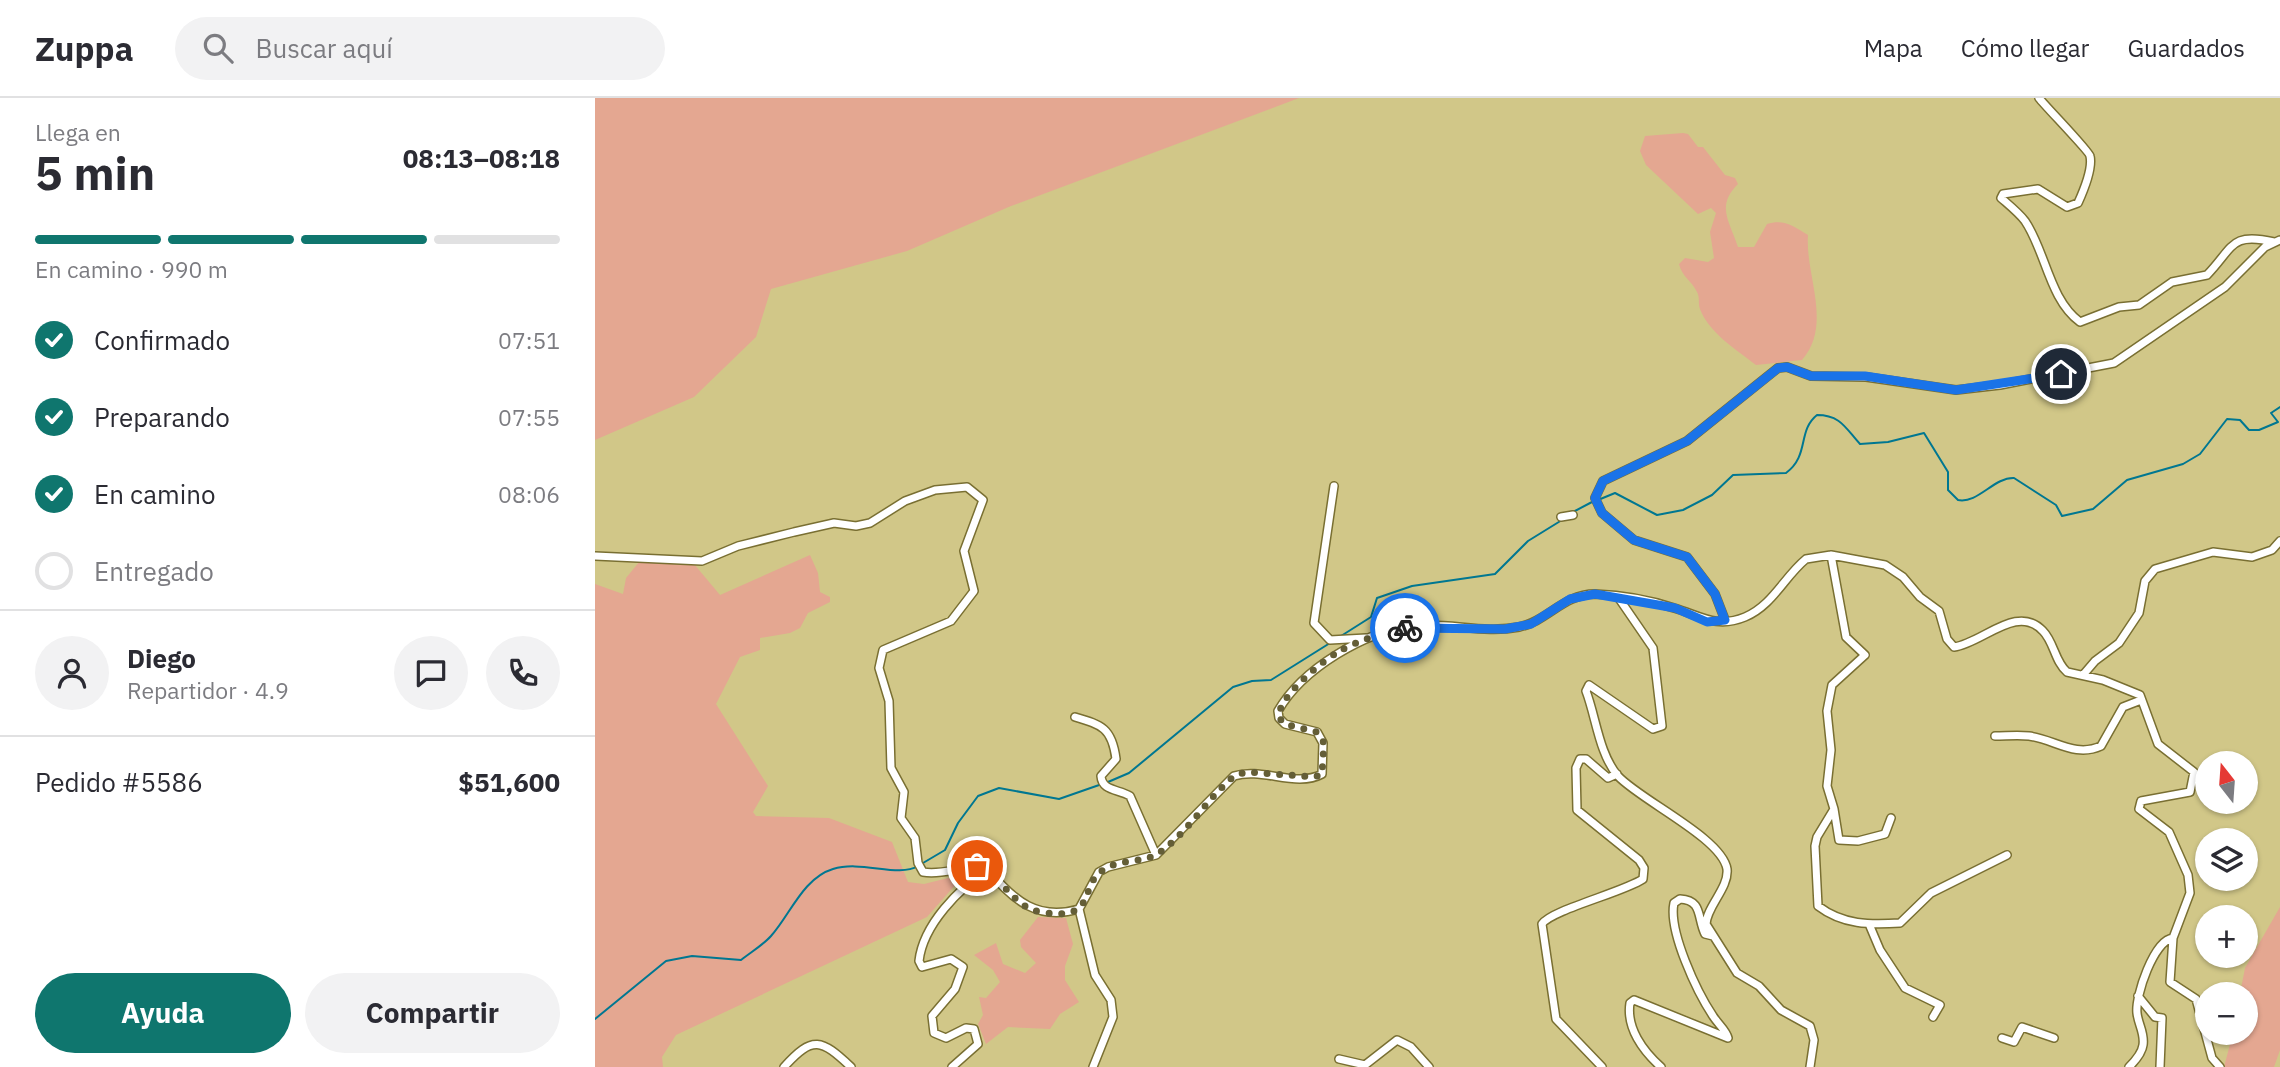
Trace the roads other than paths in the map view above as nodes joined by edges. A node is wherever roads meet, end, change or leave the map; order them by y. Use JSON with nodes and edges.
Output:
{"nodes":[{"id":1,"x":2039,"y":98,"type":"edge"},
{"id":2,"x":2277,"y":241,"type":"edge"},
{"id":3,"x":1334,"y":485,"type":"dead end"},
{"id":4,"x":1573,"y":515,"type":"dead end"},
{"id":5,"x":1561,"y":517,"type":"dead end"},
{"id":6,"x":2280,"y":541,"type":"edge"},
{"id":7,"x":1831,"y":555,"type":"junction"},
{"id":8,"x":595,"y":556,"type":"edge"},
{"id":9,"x":1619,"y":597,"type":"junction"},
{"id":10,"x":1725,"y":620,"type":"junction"},
{"id":11,"x":1371,"y":638,"type":"junction"},
{"id":12,"x":2083,"y":676,"type":"junction"},
{"id":13,"x":2141,"y":700,"type":"junction"},
{"id":14,"x":1075,"y":717,"type":"dead end"},
{"id":15,"x":1994,"y":736,"type":"dead end"},
{"id":16,"x":1617,"y":774,"type":"junction"},
{"id":17,"x":1834,"y":809,"type":"junction"},
{"id":18,"x":1891,"y":818,"type":"dead end"},
{"id":19,"x":1157,"y":855,"type":"junction"},
{"id":20,"x":2007,"y":855,"type":"dead end"},
{"id":21,"x":988,"y":870,"type":"junction"},
{"id":22,"x":1079,"y":909,"type":"junction"},
{"id":23,"x":1869,"y":924,"type":"junction"},
{"id":24,"x":1713,"y":936,"type":"junction"},
{"id":25,"x":2173,"y":938,"type":"junction"},
{"id":26,"x":2138,"y":996,"type":"junction"},
{"id":27,"x":1933,"y":1017,"type":"dead end"},
{"id":28,"x":2002,"y":1038,"type":"dead end"},
{"id":29,"x":2054,"y":1038,"type":"dead end"},
{"id":30,"x":1339,"y":1059,"type":"dead end"},
{"id":31,"x":784,"y":1067,"type":"edge"},
{"id":32,"x":851,"y":1067,"type":"edge"},
{"id":33,"x":952,"y":1067,"type":"edge"},
{"id":34,"x":1093,"y":1067,"type":"edge"},
{"id":35,"x":1429,"y":1067,"type":"edge"},
{"id":36,"x":1602,"y":1067,"type":"edge"},
{"id":37,"x":1661,"y":1067,"type":"edge"},
{"id":38,"x":1810,"y":1067,"type":"edge"},
{"id":39,"x":2129,"y":1067,"type":"edge"},
{"id":40,"x":2160,"y":1067,"type":"edge"},
{"id":41,"x":2220,"y":1067,"type":"edge"}],
"edges":[{"from":1,"to":2,"type":"street"},
{"from":2,"to":10,"type":"street"},
{"from":3,"to":11,"type":"street"},
{"from":4,"to":5,"type":"street"},
{"from":6,"to":12,"type":"street"},
{"from":7,"to":10,"type":"street"},
{"from":7,"to":12,"type":"street"},
{"from":7,"to":17,"type":"street"},
{"from":8,"to":21,"type":"street"},
{"from":9,"to":10,"type":"street"},
{"from":9,"to":11,"type":"street"},
{"from":9,"to":16,"type":"street"},
{"from":11,"to":19,"type":"street"},
{"from":12,"to":13,"type":"street"},
{"from":13,"to":15,"type":"street"},
{"from":13,"to":25,"type":"street"},
{"from":14,"to":19,"type":"street"},
{"from":16,"to":24,"type":"street"},
{"from":16,"to":36,"type":"street"},
{"from":17,"to":18,"type":"street"},
{"from":17,"to":23,"type":"street"},
{"from":19,"to":22,"type":"street"},
{"from":20,"to":23,"type":"street"},
{"from":21,"to":22,"type":"street"},
{"from":21,"to":33,"type":"street"},
{"from":22,"to":34,"type":"street"},
{"from":23,"to":27,"type":"street"},
{"from":24,"to":37,"type":"street"},
{"from":24,"to":38,"type":"street"},
{"from":25,"to":26,"type":"street"},
{"from":25,"to":41,"type":"street"},
{"from":26,"to":39,"type":"street"},
{"from":26,"to":40,"type":"street"},
{"from":28,"to":29,"type":"street"},
{"from":30,"to":35,"type":"street"},
{"from":31,"to":32,"type":"street"}]}
